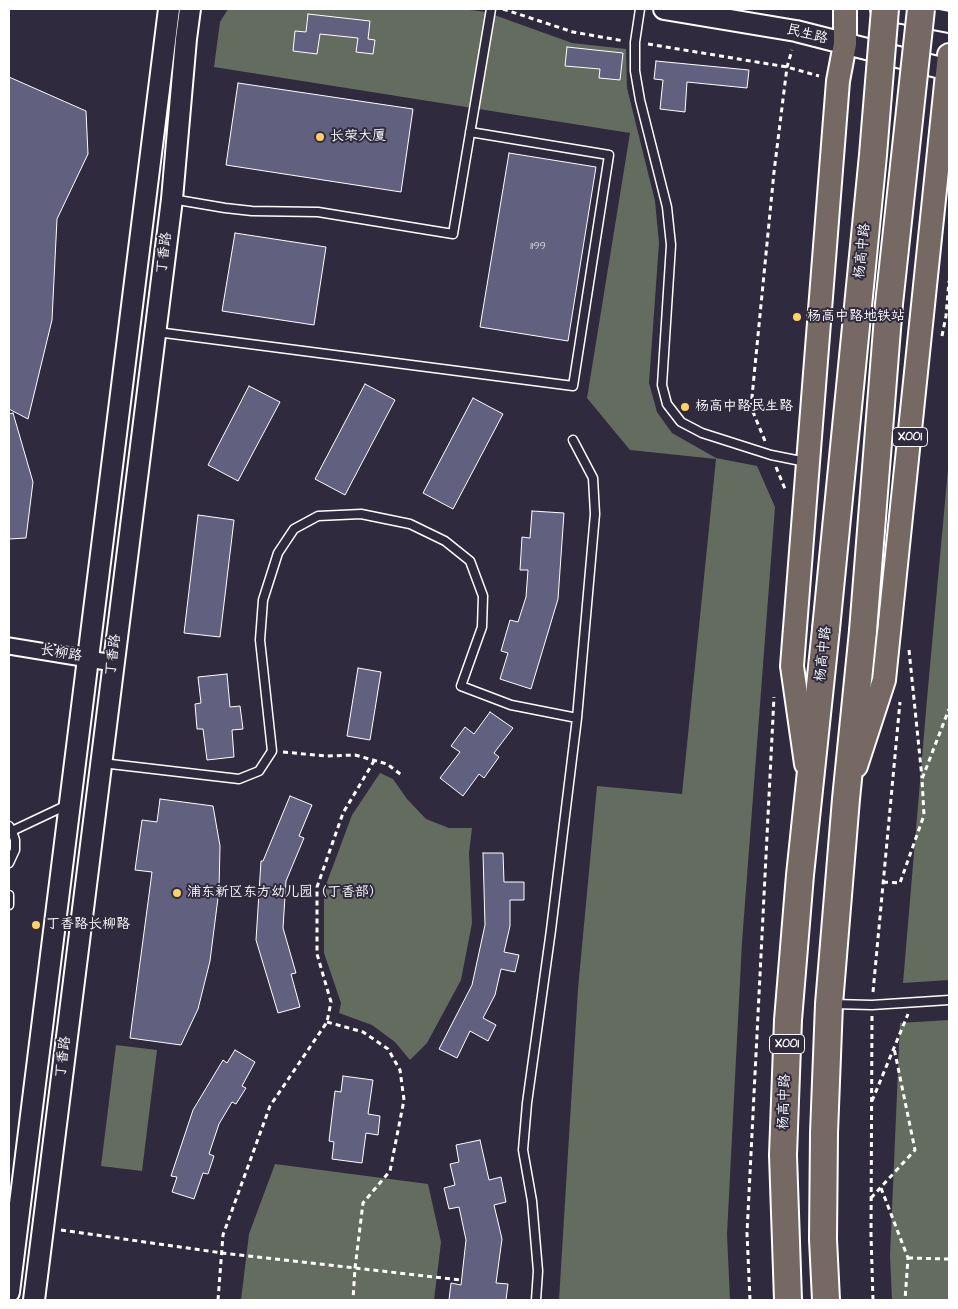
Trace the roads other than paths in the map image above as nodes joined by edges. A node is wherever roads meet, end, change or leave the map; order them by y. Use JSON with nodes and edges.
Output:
{"nodes":[{"id":1,"x":169,"y":9,"type":"edge"},
{"id":2,"x":190,"y":9,"type":"edge"},
{"id":3,"x":491,"y":9,"type":"edge"},
{"id":4,"x":640,"y":9,"type":"edge"},
{"id":5,"x":664,"y":9,"type":"edge"},
{"id":6,"x":845,"y":9,"type":"edge"},
{"id":7,"x":881,"y":9,"type":"edge"},
{"id":8,"x":885,"y":9,"type":"edge"},
{"id":9,"x":921,"y":9,"type":"edge"},
{"id":10,"x":949,"y":22,"type":"edge"},
{"id":11,"x":844,"y":44,"type":"junction"},
{"id":12,"x":949,"y":65,"type":"edge"},
{"id":13,"x":470,"y":132,"type":"junction"},
{"id":14,"x":172,"y":199,"type":"junction"},
{"id":15,"x":155,"y":332,"type":"junction"},
{"id":16,"x":573,"y":440,"type":"dead end"},
{"id":17,"x":807,"y":462,"type":"junction"},
{"id":18,"x":9,"y":646,"type":"edge"},
{"id":19,"x":89,"y":659,"type":"junction"},
{"id":20,"x":113,"y":663,"type":"junction"},
{"id":21,"x":577,"y":718,"type":"junction"},
{"id":22,"x":100,"y":763,"type":"junction"},
{"id":23,"x":809,"y":788,"type":"junction"},
{"id":24,"x":846,"y":799,"type":"junction"},
{"id":25,"x":71,"y":803,"type":"junction"},
{"id":26,"x":10,"y":828,"type":"edge"},
{"id":27,"x":9,"y":864,"type":"edge"},
{"id":28,"x":9,"y":895,"type":"edge"},
{"id":29,"x":9,"y":905,"type":"edge"},
{"id":30,"x":949,"y":1000,"type":"edge"},
{"id":31,"x":829,"y":1004,"type":"junction"},
{"id":32,"x":9,"y":1292,"type":"edge"},
{"id":33,"x":34,"y":1300,"type":"edge"},
{"id":34,"x":536,"y":1300,"type":"edge"},
{"id":35,"x":788,"y":1300,"type":"edge"},
{"id":36,"x":826,"y":1300,"type":"edge"}],
"edges":[{"from":1,"to":19,"type":"street","name":"丁香路"},
{"from":2,"to":14,"type":"street","name":"丁香路"},
{"from":3,"to":13,"type":"lane"},
{"from":4,"to":17,"type":"lane"},
{"from":5,"to":11,"type":"street","name":"民生路"},
{"from":6,"to":11,"type":"main road","number":"X001"},
{"from":7,"to":10,"type":"street"},
{"from":8,"to":23,"type":"highway","name":"杨高中路","number":"X001","bridge":true},
{"from":9,"to":24,"type":"highway","number":"X001","bridge":true},
{"from":11,"to":12,"type":"street","name":"民生路"},
{"from":11,"to":17,"type":"main road","number":"X001"},
{"from":12,"to":24,"type":"main road","number":"X001"},
{"from":13,"to":14,"type":"lane"},
{"from":13,"to":15,"type":"lane"},
{"from":14,"to":15,"type":"street","name":"丁香路"},
{"from":15,"to":20,"type":"street","name":"丁香路"},
{"from":16,"to":21,"type":"lane"},
{"from":17,"to":23,"type":"main road","number":"X001"},
{"from":18,"to":19,"type":"street","name":"长柳路"},
{"from":19,"to":20,"type":"street","name":"长柳路"},
{"from":19,"to":25,"type":"street","name":"丁香路"},
{"from":20,"to":22,"type":"street","name":"丁香路"},
{"from":21,"to":22,"type":"lane"},
{"from":21,"to":34,"type":"lane"},
{"from":22,"to":33,"type":"street","name":"丁香路"},
{"from":23,"to":35,"type":"highway","name":"杨高中路","number":"X001"},
{"from":24,"to":31,"type":"highway","number":"X001"},
{"from":25,"to":26,"type":"lane"},
{"from":25,"to":32,"type":"street","name":"丁香路"},
{"from":26,"to":27,"type":"lane"},
{"from":28,"to":29,"type":"lane"},
{"from":30,"to":31,"type":"lane"},
{"from":31,"to":36,"type":"highway","number":"X001"}]}
